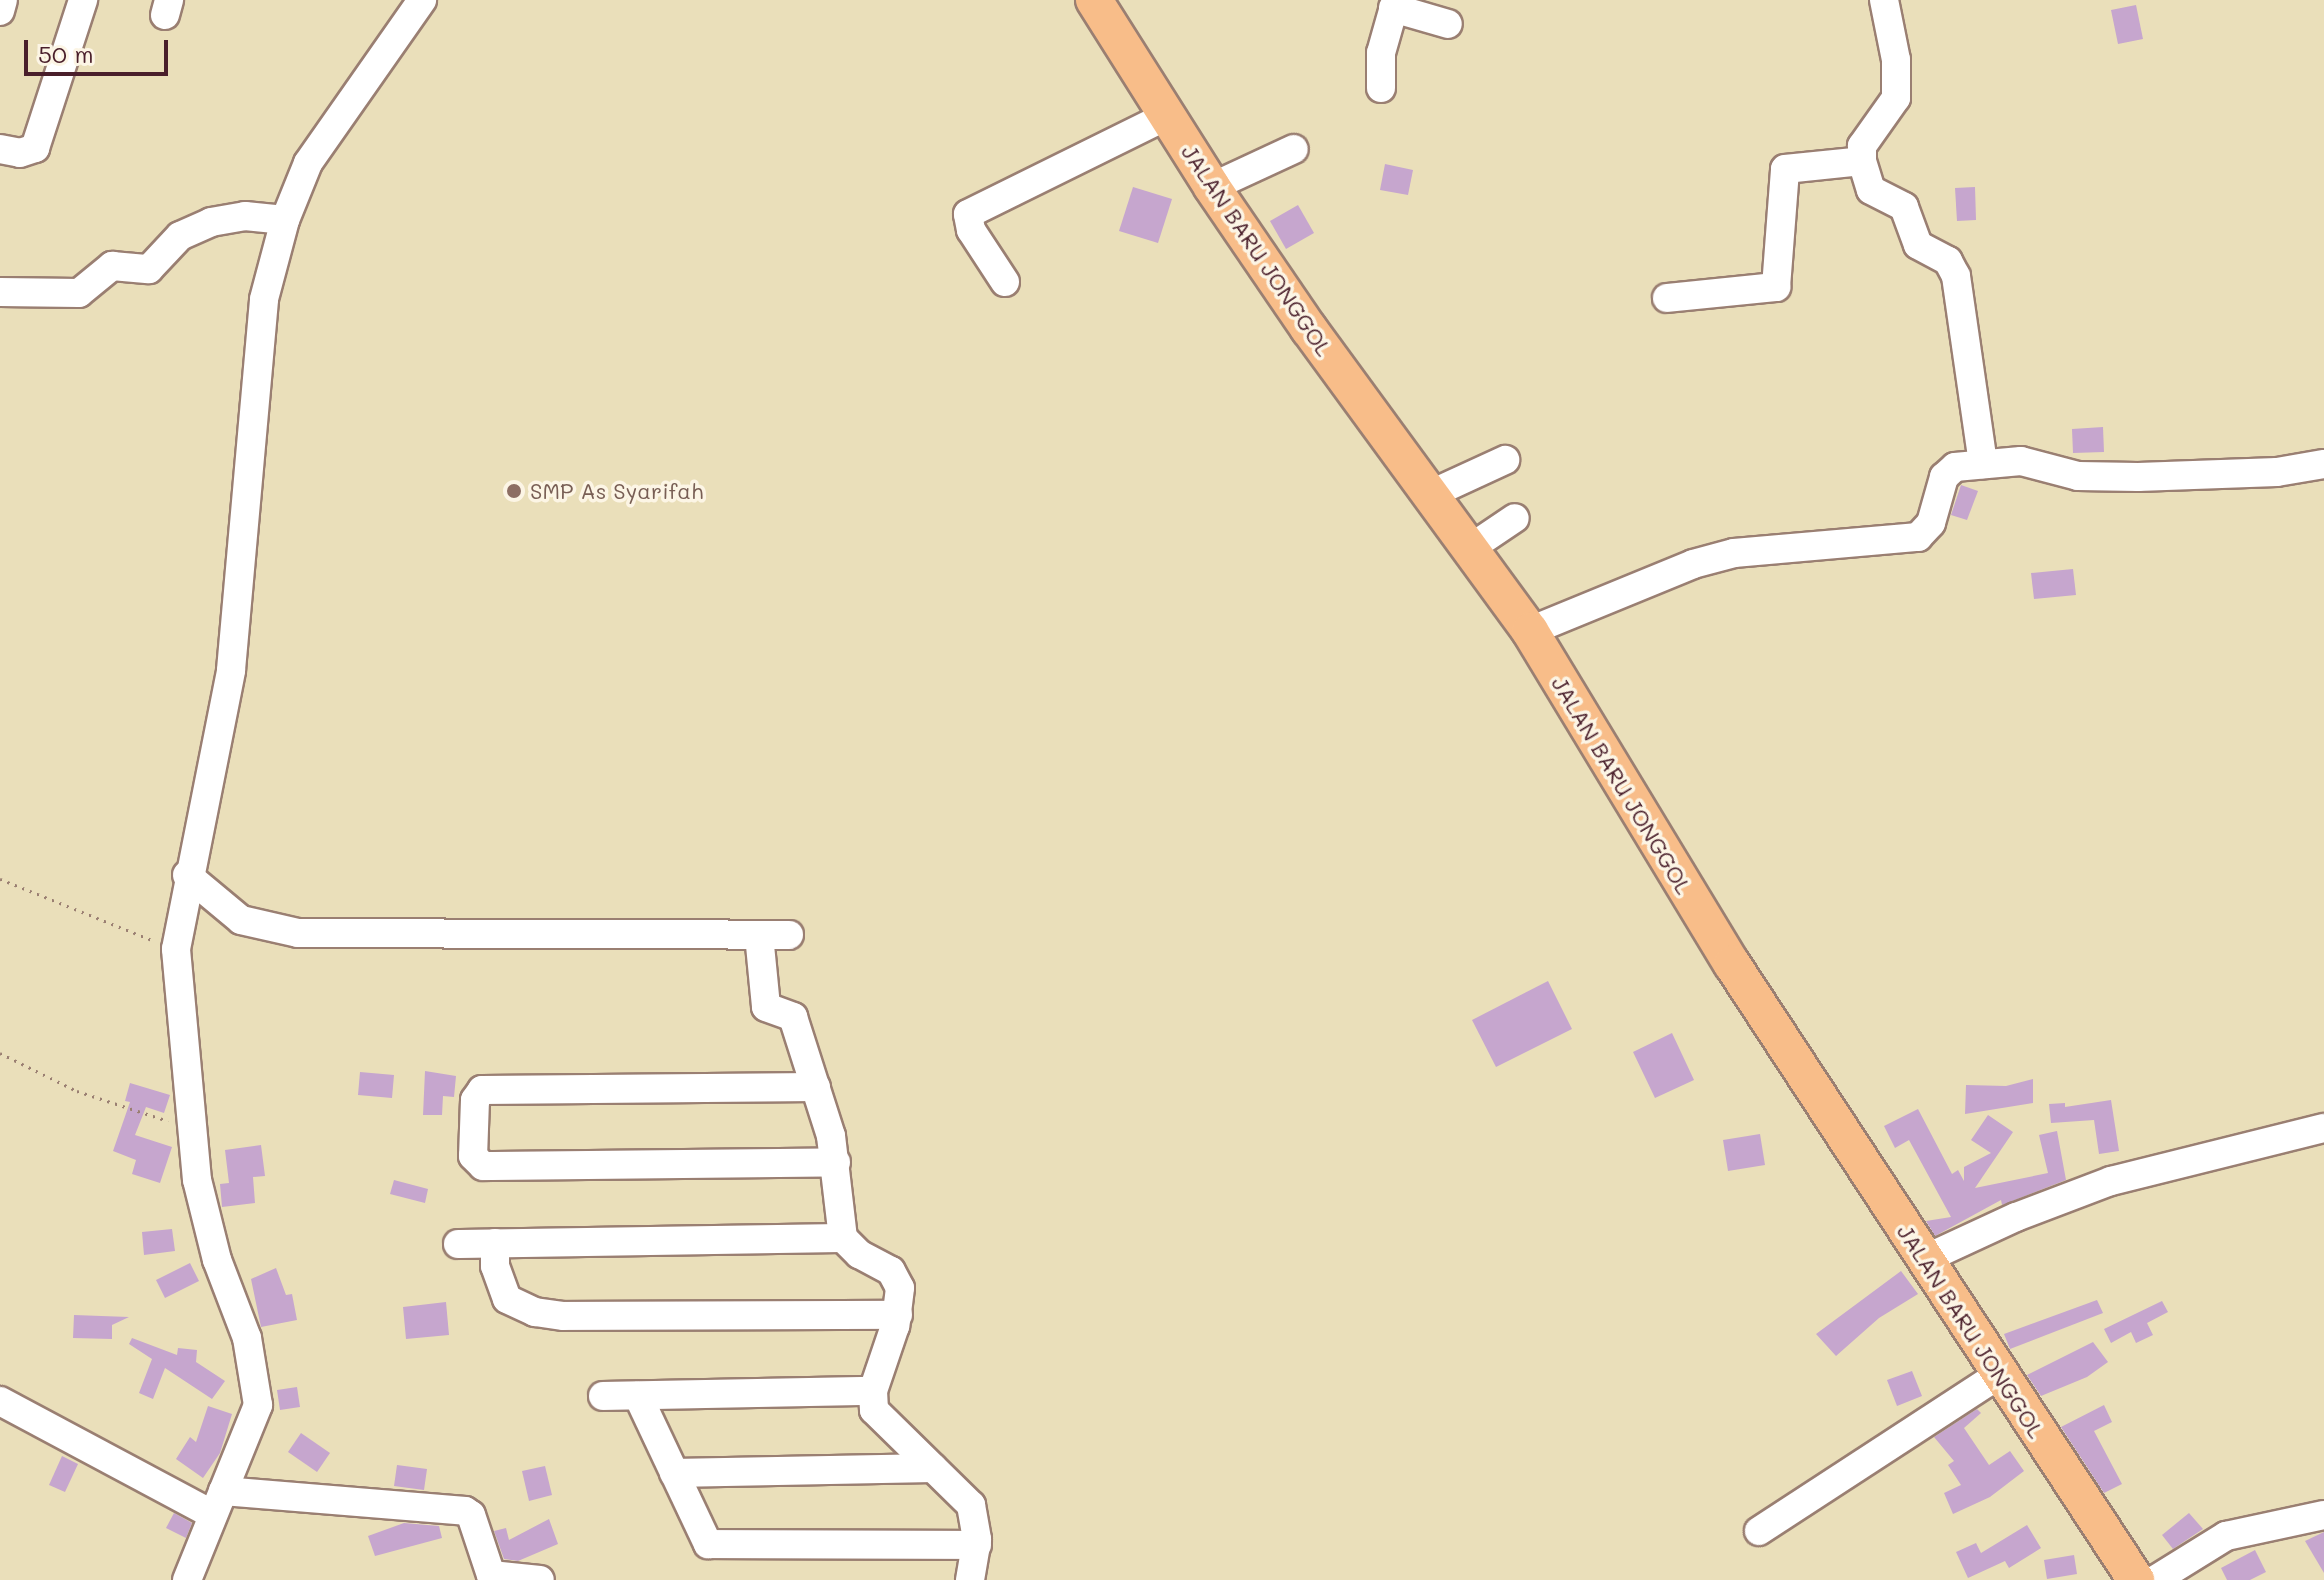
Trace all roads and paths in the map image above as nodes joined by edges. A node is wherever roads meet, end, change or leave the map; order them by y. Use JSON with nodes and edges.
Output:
{"nodes":[{"id":1,"x":3,"y":0,"type":"edge"},
{"id":2,"x":83,"y":0,"type":"edge"},
{"id":3,"x":422,"y":0,"type":"edge"},
{"id":4,"x":1094,"y":0,"type":"edge"},
{"id":5,"x":1884,"y":0,"type":"edge"},
{"id":6,"x":1394,"y":4,"type":"edge"},
{"id":7,"x":0,"y":11,"type":"edge"},
{"id":8,"x":1448,"y":24,"type":"dead end"},
{"id":9,"x":1381,"y":88,"type":"dead end"},
{"id":10,"x":1168,"y":115,"type":"junction"},
{"id":11,"x":0,"y":149,"type":"edge"},
{"id":12,"x":1294,"y":149,"type":"dead end"},
{"id":13,"x":1862,"y":161,"type":"junction"},
{"id":14,"x":1212,"y":187,"type":"junction"},
{"id":15,"x":285,"y":220,"type":"junction"},
{"id":16,"x":1005,"y":282,"type":"dead end"},
{"id":17,"x":0,"y":292,"type":"edge"},
{"id":18,"x":1667,"y":298,"type":"dead end"},
{"id":19,"x":1505,"y":460,"type":"dead end"},
{"id":20,"x":1983,"y":464,"type":"junction"},
{"id":21,"x":2324,"y":464,"type":"edge"},
{"id":22,"x":1429,"y":495,"type":"junction"},
{"id":23,"x":1515,"y":518,"type":"dead end"},
{"id":24,"x":1469,"y":549,"type":"junction"},
{"id":25,"x":1530,"y":631,"type":"junction"},
{"id":26,"x":187,"y":875,"type":"junction"},
{"id":27,"x":0,"y":879,"type":"edge"},
{"id":28,"x":759,"y":935,"type":"junction"},
{"id":29,"x":789,"y":935,"type":"dead end"},
{"id":30,"x":176,"y":949,"type":"junction"},
{"id":31,"x":0,"y":1053,"type":"edge"},
{"id":32,"x":816,"y":1087,"type":"junction"},
{"id":33,"x":190,"y":1128,"type":"junction"},
{"id":34,"x":2324,"y":1128,"type":"edge"},
{"id":35,"x":836,"y":1162,"type":"junction"},
{"id":36,"x":843,"y":1238,"type":"junction"},
{"id":37,"x":495,"y":1243,"type":"junction"},
{"id":38,"x":458,"y":1244,"type":"dead end"},
{"id":39,"x":1925,"y":1259,"type":"junction"},
{"id":40,"x":898,"y":1315,"type":"junction"},
{"id":41,"x":1998,"y":1375,"type":"junction"},
{"id":42,"x":873,"y":1391,"type":"junction"},
{"id":43,"x":603,"y":1396,"type":"dead end"},
{"id":44,"x":638,"y":1396,"type":"junction"},
{"id":45,"x":0,"y":1401,"type":"edge"},
{"id":46,"x":933,"y":1468,"type":"junction"},
{"id":47,"x":674,"y":1473,"type":"junction"},
{"id":48,"x":218,"y":1502,"type":"junction"},
{"id":49,"x":2324,"y":1515,"type":"edge"},
{"id":50,"x":1759,"y":1531,"type":"dead end"},
{"id":51,"x":977,"y":1545,"type":"junction"},
{"id":52,"x":187,"y":1580,"type":"edge"},
{"id":53,"x":540,"y":1580,"type":"edge"},
{"id":54,"x":970,"y":1580,"type":"edge"},
{"id":55,"x":2136,"y":1580,"type":"edge"},
{"id":56,"x":2155,"y":1580,"type":"edge"}],
"edges":[{"from":1,"to":7,"type":"street"},
{"from":2,"to":11,"type":"street"},
{"from":3,"to":15,"type":"street"},
{"from":4,"to":10,"type":"main road","name":"JALAN BARU JONGGOL"},
{"from":5,"to":13,"type":"street"},
{"from":6,"to":8,"type":"street"},
{"from":6,"to":9,"type":"street"},
{"from":10,"to":14,"type":"main road","name":"JALAN BARU JONGGOL"},
{"from":10,"to":16,"type":"street"},
{"from":12,"to":14,"type":"street"},
{"from":13,"to":18,"type":"street"},
{"from":13,"to":20,"type":"street"},
{"from":14,"to":22,"type":"main road","name":"JALAN BARU JONGGOL"},
{"from":15,"to":17,"type":"street"},
{"from":15,"to":26,"type":"street"},
{"from":19,"to":22,"type":"street"},
{"from":20,"to":21,"type":"street"},
{"from":20,"to":25,"type":"street"},
{"from":22,"to":24,"type":"main road","name":"JALAN BARU JONGGOL"},
{"from":23,"to":24,"type":"street"},
{"from":24,"to":25,"type":"main road","name":"JALAN BARU JONGGOL"},
{"from":25,"to":39,"type":"main road","name":"JALAN BARU JONGGOL"},
{"from":26,"to":28,"type":"street"},
{"from":26,"to":30,"type":"street"},
{"from":27,"to":30,"type":"path"},
{"from":28,"to":29,"type":"street"},
{"from":28,"to":32,"type":"street"},
{"from":30,"to":33,"type":"street"},
{"from":31,"to":33,"type":"path"},
{"from":32,"to":35,"type":"street"},
{"from":32,"to":35,"type":"street"},
{"from":33,"to":48,"type":"street"},
{"from":34,"to":39,"type":"street"},
{"from":35,"to":36,"type":"street"},
{"from":36,"to":37,"type":"street"},
{"from":36,"to":40,"type":"street"},
{"from":37,"to":38,"type":"street"},
{"from":37,"to":40,"type":"street"},
{"from":39,"to":41,"type":"main road","name":"JALAN BARU JONGGOL"},
{"from":40,"to":42,"type":"street"},
{"from":41,"to":50,"type":"street"},
{"from":41,"to":55,"type":"main road","name":"JALAN BARU JONGGOL"},
{"from":42,"to":44,"type":"street"},
{"from":42,"to":46,"type":"street"},
{"from":43,"to":44,"type":"street"},
{"from":44,"to":47,"type":"street"},
{"from":45,"to":48,"type":"street"},
{"from":46,"to":47,"type":"street"},
{"from":46,"to":51,"type":"street"},
{"from":47,"to":51,"type":"street"},
{"from":48,"to":52,"type":"street"},
{"from":48,"to":53,"type":"street"},
{"from":49,"to":56,"type":"street"},
{"from":51,"to":54,"type":"street"}]}
